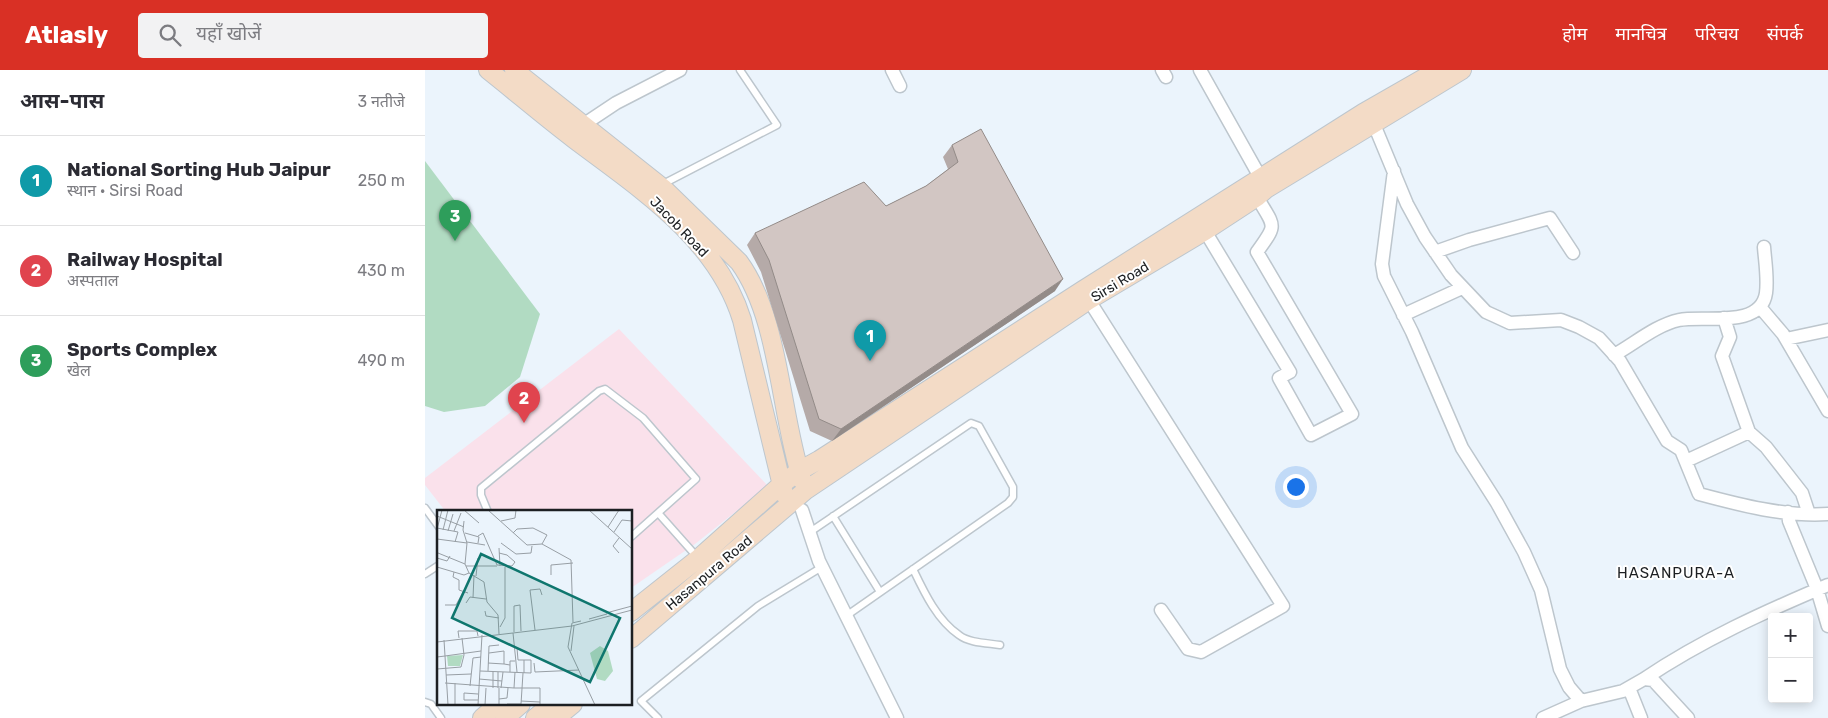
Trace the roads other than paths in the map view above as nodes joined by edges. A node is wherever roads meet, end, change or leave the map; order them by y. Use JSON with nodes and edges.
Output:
{"nodes":[{"id":1,"x":488,"y":70,"type":"edge"},
{"id":2,"x":513,"y":70,"type":"edge"},
{"id":3,"x":680,"y":70,"type":"edge"},
{"id":4,"x":740,"y":70,"type":"edge"},
{"id":5,"x":891,"y":70,"type":"edge"},
{"id":6,"x":1199,"y":70,"type":"edge"},
{"id":7,"x":1438,"y":70,"type":"edge"},
{"id":8,"x":1462,"y":70,"type":"edge"},
{"id":9,"x":900,"y":86,"type":"dead end"},
{"id":10,"x":1373,"y":122,"type":"junction"},
{"id":11,"x":575,"y":130,"type":"junction"},
{"id":12,"x":1394,"y":170,"type":"junction"},
{"id":13,"x":1261,"y":188,"type":"junction"},
{"id":14,"x":659,"y":194,"type":"junction"},
{"id":15,"x":1205,"y":231,"type":"junction"},
{"id":16,"x":1764,"y":247,"type":"dead end"},
{"id":17,"x":1435,"y":252,"type":"junction"},
{"id":18,"x":1573,"y":253,"type":"dead end"},
{"id":19,"x":1462,"y":288,"type":"junction"},
{"id":20,"x":1086,"y":295,"type":"junction"},
{"id":21,"x":1761,"y":307,"type":"junction"},
{"id":22,"x":1403,"y":315,"type":"junction"},
{"id":23,"x":1724,"y":318,"type":"junction"},
{"id":24,"x":1828,"y":330,"type":"edge"},
{"id":25,"x":1786,"y":339,"type":"junction"},
{"id":26,"x":1614,"y":355,"type":"junction"},
{"id":27,"x":1828,"y":411,"type":"edge"},
{"id":28,"x":1749,"y":432,"type":"junction"},
{"id":29,"x":1686,"y":461,"type":"junction"},
{"id":30,"x":799,"y":471,"type":"junction"},
{"id":31,"x":782,"y":484,"type":"junction"},
{"id":32,"x":806,"y":490,"type":"junction"},
{"id":33,"x":425,"y":508,"type":"edge"},
{"id":34,"x":794,"y":509,"type":"junction"},
{"id":35,"x":488,"y":510,"type":"edge"},
{"id":36,"x":1788,"y":512,"type":"junction"},
{"id":37,"x":659,"y":514,"type":"junction"},
{"id":38,"x":1809,"y":514,"type":"junction"},
{"id":39,"x":1828,"y":514,"type":"edge"},
{"id":40,"x":833,"y":516,"type":"junction"},
{"id":41,"x":437,"y":524,"type":"edge"},
{"id":42,"x":810,"y":532,"type":"junction"},
{"id":43,"x":633,"y":535,"type":"edge"},
{"id":44,"x":699,"y":558,"type":"junction"},
{"id":45,"x":437,"y":566,"type":"edge"},
{"id":46,"x":822,"y":567,"type":"junction"},
{"id":47,"x":913,"y":569,"type":"junction"},
{"id":48,"x":425,"y":574,"type":"edge"},
{"id":49,"x":1822,"y":587,"type":"edge"},
{"id":50,"x":880,"y":592,"type":"junction"},
{"id":51,"x":633,"y":610,"type":"edge"},
{"id":52,"x":1161,"y":610,"type":"dead end"},
{"id":53,"x":1776,"y":613,"type":"edge"},
{"id":54,"x":846,"y":616,"type":"junction"},
{"id":55,"x":1768,"y":617,"type":"edge"},
{"id":56,"x":1828,"y":626,"type":"edge"},
{"id":57,"x":633,"y":637,"type":"edge"},
{"id":58,"x":1000,"y":645,"type":"dead end"},
{"id":59,"x":1644,"y":679,"type":"junction"},
{"id":60,"x":1629,"y":688,"type":"junction"},
{"id":61,"x":1581,"y":701,"type":"junction"},
{"id":62,"x":425,"y":702,"type":"edge"},
{"id":63,"x":496,"y":706,"type":"edge"},
{"id":64,"x":519,"y":706,"type":"edge"},
{"id":65,"x":550,"y":706,"type":"edge"},
{"id":66,"x":571,"y":706,"type":"edge"},
{"id":67,"x":441,"y":718,"type":"edge"},
{"id":68,"x":482,"y":718,"type":"edge"},
{"id":69,"x":505,"y":718,"type":"edge"},
{"id":70,"x":535,"y":718,"type":"edge"},
{"id":71,"x":556,"y":718,"type":"edge"},
{"id":72,"x":658,"y":718,"type":"edge"},
{"id":73,"x":897,"y":718,"type":"edge"},
{"id":74,"x":1543,"y":718,"type":"edge"},
{"id":75,"x":1641,"y":718,"type":"edge"},
{"id":76,"x":1688,"y":718,"type":"edge"}],
"edges":[{"from":1,"to":11,"type":"street","name":"Jacob Road"},
{"from":2,"to":11,"type":"street","name":"Jacob Road"},
{"from":3,"to":11,"type":"street"},
{"from":4,"to":14,"type":"lane"},
{"from":5,"to":9,"type":"street"},
{"from":6,"to":13,"type":"street"},
{"from":7,"to":13,"type":"street","name":"Sirsi Road"},
{"from":8,"to":10,"type":"street","name":"Sirsi Road"},
{"from":10,"to":12,"type":"street"},
{"from":10,"to":13,"type":"street","name":"Sirsi Road"},
{"from":11,"to":14,"type":"street","name":"Jacob Road"},
{"from":12,"to":17,"type":"street"},
{"from":12,"to":22,"type":"street"},
{"from":13,"to":15,"type":"street","name":"Sirsi Road"},
{"from":13,"to":15,"type":"street"},
{"from":13,"to":20,"type":"street","name":"Sirsi Road"},
{"from":14,"to":30,"type":"street","name":"Jacob Road"},
{"from":14,"to":31,"type":"street","name":"Jacob Road"},
{"from":15,"to":20,"type":"street","name":"Sirsi Road"},
{"from":16,"to":21,"type":"street"},
{"from":17,"to":18,"type":"street"},
{"from":17,"to":19,"type":"street"},
{"from":19,"to":22,"type":"street"},
{"from":19,"to":26,"type":"street"},
{"from":20,"to":30,"type":"street","name":"Sirsi Road"},
{"from":20,"to":32,"type":"street","name":"Sirsi Road"},
{"from":20,"to":52,"type":"street"},
{"from":21,"to":23,"type":"street"},
{"from":21,"to":25,"type":"street"},
{"from":22,"to":61,"type":"street"},
{"from":23,"to":26,"type":"street"},
{"from":23,"to":28,"type":"street"},
{"from":24,"to":25,"type":"street"},
{"from":25,"to":27,"type":"street"},
{"from":26,"to":29,"type":"street"},
{"from":28,"to":29,"type":"street"},
{"from":28,"to":38,"type":"street"},
{"from":29,"to":36,"type":"street"},
{"from":30,"to":31,"type":"street","name":"Sirsi Road"},
{"from":30,"to":32,"type":"street","name":"Jacob Road"},
{"from":31,"to":34,"type":"street","name":"Jacob Road"},
{"from":31,"to":44,"type":"street","name":"Sirsi Road"},
{"from":32,"to":34,"type":"street","name":"Sirsi Road"},
{"from":33,"to":41,"type":"lane"},
{"from":34,"to":42,"type":"street"},
{"from":34,"to":57,"type":"street","name":"Hasanpura Road"},
{"from":35,"to":37,"type":"lane"},
{"from":36,"to":38,"type":"street"},
{"from":36,"to":49,"type":"street"},
{"from":37,"to":43,"type":"lane"},
{"from":37,"to":44,"type":"lane"},
{"from":38,"to":39,"type":"street"},
{"from":40,"to":42,"type":"lane"},
{"from":40,"to":47,"type":"lane"},
{"from":40,"to":50,"type":"lane"},
{"from":42,"to":46,"type":"street"},
{"from":44,"to":51,"type":"street","name":"Sirsi Road"},
{"from":45,"to":48,"type":"lane"},
{"from":46,"to":54,"type":"street"},
{"from":46,"to":72,"type":"lane"},
{"from":47,"to":50,"type":"lane"},
{"from":47,"to":58,"type":"lane"},
{"from":49,"to":53,"type":"street"},
{"from":49,"to":56,"type":"street"},
{"from":50,"to":54,"type":"lane"},
{"from":54,"to":73,"type":"street"},
{"from":55,"to":59,"type":"street"},
{"from":59,"to":60,"type":"street"},
{"from":59,"to":76,"type":"street"},
{"from":60,"to":61,"type":"street"},
{"from":60,"to":75,"type":"street"},
{"from":61,"to":74,"type":"street"},
{"from":62,"to":67,"type":"lane"},
{"from":63,"to":68,"type":"street"},
{"from":64,"to":69,"type":"street"},
{"from":65,"to":70,"type":"street"},
{"from":66,"to":71,"type":"street"}]}
